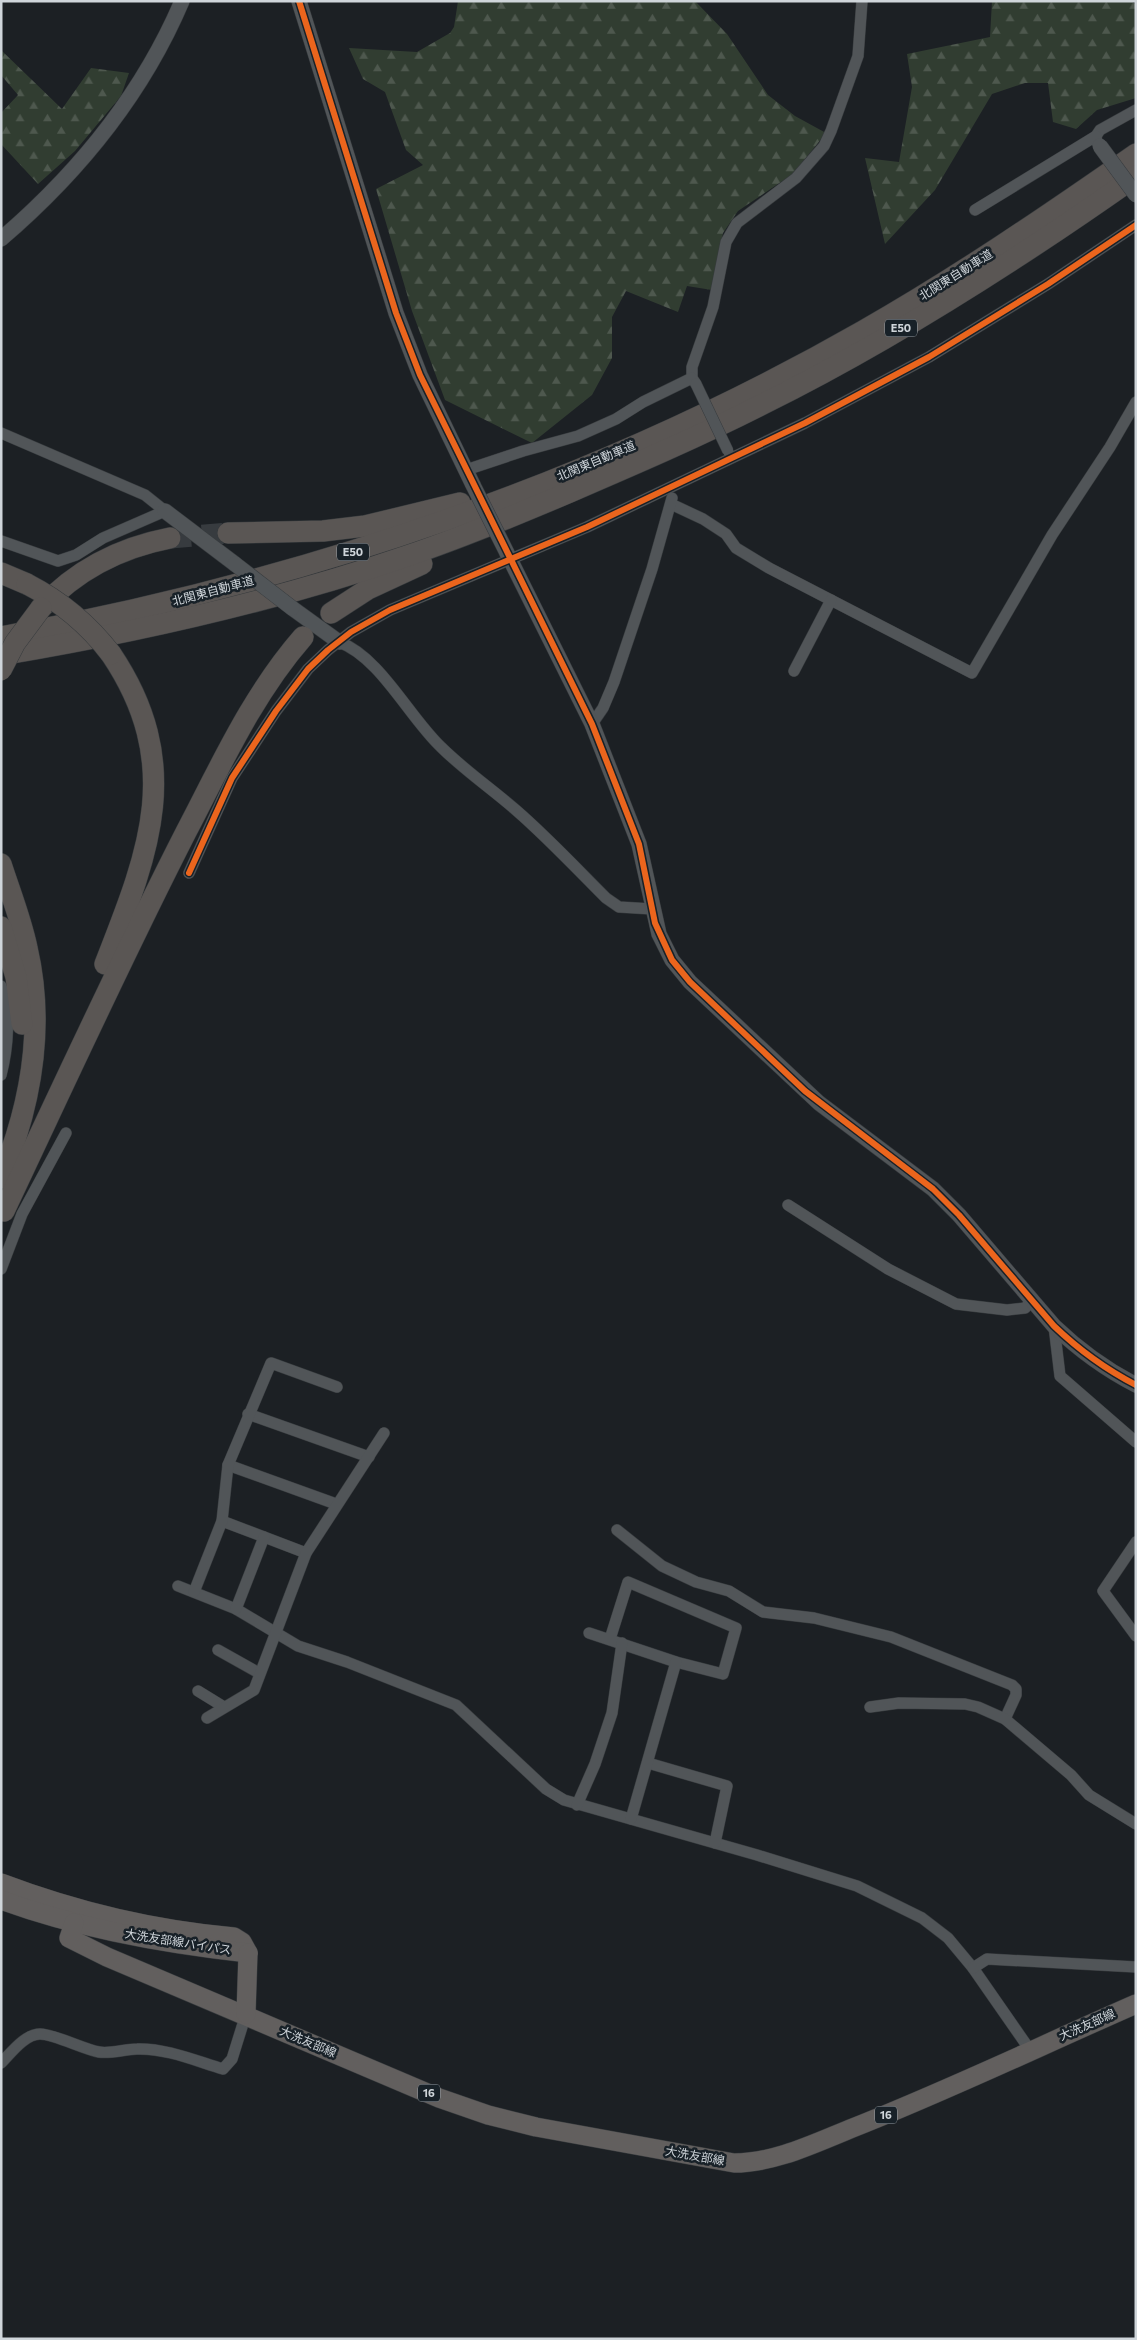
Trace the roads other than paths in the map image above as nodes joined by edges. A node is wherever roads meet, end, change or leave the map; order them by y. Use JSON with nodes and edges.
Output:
{"nodes":[{"id":1,"x":182,"y":1,"type":"edge"},
{"id":2,"x":299,"y":1,"type":"edge"},
{"id":3,"x":862,"y":1,"type":"edge"},
{"id":4,"x":1136,"y":110,"type":"edge"},
{"id":5,"x":1098,"y":141,"type":"junction"},
{"id":6,"x":1136,"y":154,"type":"edge"},
{"id":7,"x":1136,"y":176,"type":"edge"},
{"id":8,"x":1136,"y":195,"type":"edge"},
{"id":9,"x":976,"y":210,"type":"dead end"},
{"id":10,"x":1136,"y":225,"type":"edge"},
{"id":11,"x":1,"y":240,"type":"edge"},
{"id":12,"x":694,"y":381,"type":"junction"},
{"id":13,"x":1136,"y":402,"type":"edge"},
{"id":14,"x":690,"y":420,"type":"junction"},
{"id":15,"x":1,"y":433,"type":"edge"},
{"id":16,"x":729,"y":454,"type":"junction"},
{"id":17,"x":653,"y":457,"type":"junction"},
{"id":18,"x":466,"y":470,"type":"junction"},
{"id":19,"x":673,"y":487,"type":"junction"},
{"id":20,"x":672,"y":504,"type":"junction"},
{"id":21,"x":165,"y":511,"type":"junction"},
{"id":22,"x":228,"y":533,"type":"tunnel mouth"},
{"id":23,"x":170,"y":538,"type":"tunnel mouth"},
{"id":24,"x":1,"y":541,"type":"edge"},
{"id":25,"x":509,"y":556,"type":"junction"},
{"id":26,"x":1,"y":573,"type":"edge"},
{"id":27,"x":831,"y":600,"type":"junction"},
{"id":28,"x":331,"y":613,"type":"dead end"},
{"id":29,"x":1,"y":637,"type":"edge"},
{"id":30,"x":303,"y":637,"type":"dead end"},
{"id":31,"x":339,"y":642,"type":"junction"},
{"id":32,"x":1,"y":655,"type":"edge"},
{"id":33,"x":1,"y":670,"type":"edge"},
{"id":34,"x":794,"y":671,"type":"dead end"},
{"id":35,"x":592,"y":724,"type":"junction"},
{"id":36,"x":1,"y":864,"type":"edge"},
{"id":37,"x":189,"y":873,"type":"dead end"},
{"id":38,"x":652,"y":909,"type":"junction"},
{"id":39,"x":1,"y":927,"type":"edge"},
{"id":40,"x":1,"y":986,"type":"edge"},
{"id":41,"x":1,"y":1075,"type":"edge"},
{"id":42,"x":66,"y":1133,"type":"dead end"},
{"id":43,"x":1,"y":1167,"type":"edge"},
{"id":44,"x":1,"y":1178,"type":"edge"},
{"id":45,"x":788,"y":1205,"type":"dead end"},
{"id":46,"x":3,"y":1215,"type":"edge"},
{"id":47,"x":1,"y":1269,"type":"edge"},
{"id":48,"x":1033,"y":1300,"type":"junction"},
{"id":49,"x":1054,"y":1326,"type":"junction"},
{"id":50,"x":1136,"y":1385,"type":"edge"},
{"id":51,"x":337,"y":1387,"type":"dead end"},
{"id":52,"x":248,"y":1414,"type":"junction"},
{"id":53,"x":384,"y":1433,"type":"dead end"},
{"id":54,"x":1136,"y":1442,"type":"edge"},
{"id":55,"x":369,"y":1456,"type":"junction"},
{"id":56,"x":228,"y":1465,"type":"junction"},
{"id":57,"x":336,"y":1504,"type":"junction"},
{"id":58,"x":222,"y":1521,"type":"junction"},
{"id":59,"x":617,"y":1530,"type":"dead end"},
{"id":60,"x":264,"y":1537,"type":"junction"},
{"id":61,"x":1136,"y":1542,"type":"edge"},
{"id":62,"x":306,"y":1553,"type":"junction"},
{"id":63,"x":178,"y":1586,"type":"dead end"},
{"id":64,"x":194,"y":1592,"type":"junction"},
{"id":65,"x":236,"y":1609,"type":"junction"},
{"id":66,"x":275,"y":1631,"type":"junction"},
{"id":67,"x":589,"y":1633,"type":"dead end"},
{"id":68,"x":1136,"y":1636,"type":"edge"},
{"id":69,"x":616,"y":1641,"type":"junction"},
{"id":70,"x":218,"y":1650,"type":"dead end"},
{"id":71,"x":676,"y":1662,"type":"junction"},
{"id":72,"x":259,"y":1673,"type":"junction"},
{"id":73,"x":198,"y":1691,"type":"dead end"},
{"id":74,"x":224,"y":1707,"type":"junction"},
{"id":75,"x":870,"y":1708,"type":"dead end"},
{"id":76,"x":207,"y":1718,"type":"dead end"},
{"id":77,"x":1005,"y":1719,"type":"junction"},
{"id":78,"x":648,"y":1763,"type":"junction"},
{"id":79,"x":577,"y":1805,"type":"junction"},
{"id":80,"x":631,"y":1819,"type":"junction"},
{"id":81,"x":1136,"y":1824,"type":"edge"},
{"id":82,"x":715,"y":1844,"type":"junction"},
{"id":83,"x":1,"y":1883,"type":"edge"},
{"id":84,"x":1,"y":1900,"type":"edge"},
{"id":85,"x":74,"y":1923,"type":"junction"},
{"id":86,"x":248,"y":1953,"type":"junction"},
{"id":87,"x":1136,"y":1967,"type":"edge"},
{"id":88,"x":973,"y":1968,"type":"junction"},
{"id":89,"x":1136,"y":2004,"type":"edge"},
{"id":90,"x":246,"y":2014,"type":"junction"},
{"id":91,"x":1030,"y":2050,"type":"junction"},
{"id":92,"x":1,"y":2063,"type":"edge"}],
"edges":[{"from":1,"to":11,"type":"street"},
{"from":2,"to":18,"type":"street"},
{"from":3,"to":12,"type":"street"},
{"from":4,"to":5,"type":"street"},
{"from":5,"to":8,"type":"street","bridge":true},
{"from":5,"to":9,"type":"street"},
{"from":6,"to":14,"type":"highway","name":"北関東自動車道","number":"E50"},
{"from":7,"to":17,"type":"highway","name":"北関東自動車道","number":"E50"},
{"from":10,"to":16,"type":"street"},
{"from":12,"to":16,"type":"street","bridge":true},
{"from":12,"to":18,"type":"street"},
{"from":13,"to":27,"type":"street"},
{"from":14,"to":22,"type":"highway"},
{"from":14,"to":29,"type":"highway","name":"北関東自動車道","number":"E50"},
{"from":15,"to":21,"type":"street"},
{"from":16,"to":19,"type":"street"},
{"from":17,"to":28,"type":"highway"},
{"from":17,"to":32,"type":"highway","name":"北関東自動車道","number":"E50"},
{"from":18,"to":25,"type":"street","bridge":true},
{"from":19,"to":20,"type":"street"},
{"from":19,"to":25,"type":"street"},
{"from":20,"to":27,"type":"street"},
{"from":20,"to":35,"type":"street"},
{"from":21,"to":24,"type":"street"},
{"from":21,"to":31,"type":"street","bridge":true},
{"from":23,"to":33,"type":"highway","bridge":true},
{"from":25,"to":31,"type":"street"},
{"from":25,"to":35,"type":"street"},
{"from":26,"to":46,"type":"highway","bridge":true},
{"from":27,"to":34,"type":"street"},
{"from":30,"to":46,"type":"highway"},
{"from":31,"to":37,"type":"street"},
{"from":31,"to":38,"type":"street"},
{"from":35,"to":38,"type":"street"},
{"from":36,"to":44,"type":"highway"},
{"from":38,"to":48,"type":"street"},
{"from":39,"to":43,"type":"highway"},
{"from":40,"to":41,"type":"street"},
{"from":42,"to":47,"type":"street"},
{"from":45,"to":48,"type":"street"},
{"from":48,"to":49,"type":"street"},
{"from":49,"to":50,"type":"street"},
{"from":49,"to":54,"type":"street"},
{"from":51,"to":52,"type":"street"},
{"from":52,"to":55,"type":"street"},
{"from":52,"to":56,"type":"street"},
{"from":53,"to":55,"type":"street"},
{"from":55,"to":57,"type":"street"},
{"from":56,"to":57,"type":"street"},
{"from":56,"to":58,"type":"street"},
{"from":57,"to":62,"type":"street"},
{"from":58,"to":60,"type":"street"},
{"from":58,"to":64,"type":"street"},
{"from":59,"to":77,"type":"street"},
{"from":60,"to":62,"type":"street"},
{"from":60,"to":65,"type":"street"},
{"from":61,"to":68,"type":"street"},
{"from":62,"to":66,"type":"street"},
{"from":63,"to":64,"type":"street"},
{"from":64,"to":65,"type":"street"},
{"from":65,"to":66,"type":"street"},
{"from":66,"to":72,"type":"street"},
{"from":66,"to":79,"type":"street"},
{"from":67,"to":69,"type":"street"},
{"from":69,"to":71,"type":"street"},
{"from":69,"to":71,"type":"street"},
{"from":69,"to":79,"type":"street"},
{"from":70,"to":72,"type":"street"},
{"from":71,"to":78,"type":"street"},
{"from":72,"to":74,"type":"street"},
{"from":73,"to":74,"type":"street"},
{"from":74,"to":76,"type":"street"},
{"from":75,"to":77,"type":"street"},
{"from":77,"to":81,"type":"street"},
{"from":78,"to":80,"type":"street"},
{"from":78,"to":82,"type":"street"},
{"from":79,"to":80,"type":"street"},
{"from":80,"to":82,"type":"street"},
{"from":82,"to":88,"type":"street"},
{"from":83,"to":86,"type":"main road","name":"大洗友部線バイパス"},
{"from":84,"to":85,"type":"main road","name":"大洗友部線バイパス"},
{"from":85,"to":86,"type":"main road","name":"大洗友部線バイパス"},
{"from":85,"to":90,"type":"main road","name":"大洗友部線","number":"16"},
{"from":86,"to":90,"type":"main road"},
{"from":87,"to":88,"type":"street"},
{"from":88,"to":91,"type":"street"},
{"from":89,"to":91,"type":"main road","name":"大洗友部線","number":"16"},
{"from":90,"to":91,"type":"main road","name":"大洗友部線","number":"16"},
{"from":90,"to":92,"type":"street"}]}
